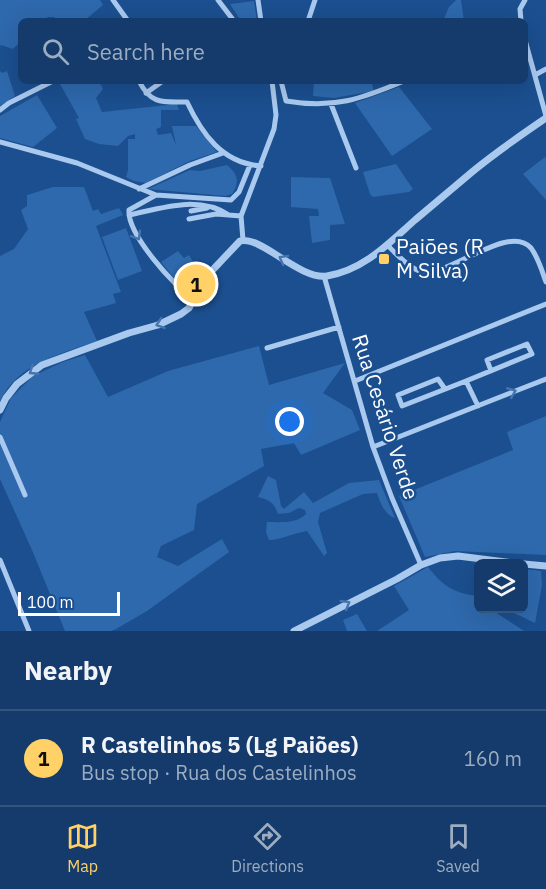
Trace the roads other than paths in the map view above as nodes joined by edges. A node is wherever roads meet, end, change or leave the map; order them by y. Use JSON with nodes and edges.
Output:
{"nodes":[{"id":1,"x":113,"y":0,"type":"edge"},
{"id":2,"x":218,"y":0,"type":"edge"},
{"id":3,"x":258,"y":0,"type":"edge"},
{"id":4,"x":315,"y":0,"type":"edge"},
{"id":5,"x":525,"y":0,"type":"edge"},
{"id":6,"x":126,"y":18,"type":"edge"},
{"id":7,"x":232,"y":18,"type":"edge"},
{"id":8,"x":261,"y":18,"type":"edge"},
{"id":9,"x":309,"y":18,"type":"edge"},
{"id":10,"x":520,"y":18,"type":"edge"},
{"id":11,"x":528,"y":50,"type":"edge"},
{"id":12,"x":546,"y":69,"type":"edge"},
{"id":13,"x":535,"y":75,"type":"junction"},
{"id":14,"x":47,"y":84,"type":"edge"},
{"id":15,"x":141,"y":84,"type":"edge"},
{"id":16,"x":159,"y":84,"type":"edge"},
{"id":17,"x":272,"y":84,"type":"edge"},
{"id":18,"x":282,"y":84,"type":"edge"},
{"id":19,"x":397,"y":84,"type":"edge"},
{"id":20,"x":147,"y":93,"type":"junction"},
{"id":21,"x":331,"y":104,"type":"junction"},
{"id":22,"x":0,"y":110,"type":"edge"},
{"id":23,"x":546,"y":117,"type":"edge"},
{"id":24,"x":0,"y":142,"type":"edge"},
{"id":25,"x":223,"y":153,"type":"junction"},
{"id":26,"x":250,"y":165,"type":"junction"},
{"id":27,"x":261,"y":166,"type":"junction"},
{"id":28,"x":356,"y":168,"type":"dead end"},
{"id":29,"x":139,"y":189,"type":"junction"},
{"id":30,"x":156,"y":195,"type":"junction"},
{"id":31,"x":210,"y":207,"type":"junction"},
{"id":32,"x":191,"y":211,"type":"dead end"},
{"id":33,"x":129,"y":215,"type":"junction"},
{"id":34,"x":229,"y":215,"type":"junction"},
{"id":35,"x":241,"y":216,"type":"junction"},
{"id":36,"x":189,"y":219,"type":"dead end"},
{"id":37,"x":243,"y":240,"type":"junction"},
{"id":38,"x":387,"y":245,"type":"junction"},
{"id":39,"x":324,"y":276,"type":"junction"},
{"id":40,"x":546,"y":282,"type":"edge"},
{"id":41,"x":193,"y":299,"type":"junction"},
{"id":42,"x":546,"y":304,"type":"edge"},
{"id":43,"x":339,"y":327,"type":"junction"},
{"id":44,"x":267,"y":348,"type":"dead end"},
{"id":45,"x":491,"y":371,"type":"junction"},
{"id":46,"x":546,"y":379,"type":"edge"},
{"id":47,"x":355,"y":381,"type":"junction"},
{"id":48,"x":466,"y":381,"type":"junction"},
{"id":49,"x":445,"y":389,"type":"junction"},
{"id":50,"x":478,"y":406,"type":"junction"},
{"id":51,"x":0,"y":410,"type":"edge"},
{"id":52,"x":0,"y":437,"type":"edge"},
{"id":53,"x":373,"y":447,"type":"junction"},
{"id":54,"x":26,"y":495,"type":"dead end"},
{"id":55,"x":482,"y":559,"type":"edge"},
{"id":56,"x":0,"y":560,"type":"edge"},
{"id":57,"x":528,"y":564,"type":"edge"},
{"id":58,"x":421,"y":565,"type":"junction"},
{"id":59,"x":546,"y":566,"type":"edge"},
{"id":60,"x":28,"y":631,"type":"edge"},
{"id":61,"x":294,"y":631,"type":"edge"}],
"edges":[{"from":1,"to":6,"type":"street"},
{"from":2,"to":7,"type":"street"},
{"from":3,"to":8,"type":"street"},
{"from":4,"to":9,"type":"street"},
{"from":5,"to":10,"type":"street"},
{"from":11,"to":13,"type":"street"},
{"from":12,"to":13,"type":"street"},
{"from":13,"to":23,"type":"street"},
{"from":14,"to":22,"type":"street"},
{"from":15,"to":20,"type":"street"},
{"from":16,"to":20,"type":"street"},
{"from":17,"to":27,"type":"street"},
{"from":18,"to":21,"type":"street"},
{"from":19,"to":21,"type":"street"},
{"from":20,"to":25,"type":"street"},
{"from":21,"to":28,"type":"street"},
{"from":23,"to":38,"type":"street"},
{"from":24,"to":29,"type":"street"},
{"from":25,"to":26,"type":"street"},
{"from":25,"to":29,"type":"street"},
{"from":26,"to":27,"type":"street"},
{"from":26,"to":30,"type":"street"},
{"from":27,"to":35,"type":"street"},
{"from":29,"to":30,"type":"street"},
{"from":30,"to":33,"type":"street"},
{"from":31,"to":32,"type":"street"},
{"from":31,"to":33,"type":"street"},
{"from":31,"to":34,"type":"street"},
{"from":33,"to":41,"type":"street","one_way":true},
{"from":34,"to":35,"type":"street"},
{"from":34,"to":36,"type":"street"},
{"from":35,"to":37,"type":"street"},
{"from":39,"to":37,"type":"street","one_way":true},
{"from":37,"to":41,"type":"street"},
{"from":38,"to":39,"type":"street"},
{"from":38,"to":40,"type":"street"},
{"from":39,"to":43,"type":"street","name":"Rua Cesário Verde"},
{"from":41,"to":51,"type":"street","one_way":true},
{"from":42,"to":47,"type":"street"},
{"from":43,"to":44,"type":"street"},
{"from":43,"to":47,"type":"street","name":"Rua Cesário Verde"},
{"from":45,"to":45,"type":"street"},
{"from":45,"to":48,"type":"street"},
{"from":50,"to":46,"type":"street","one_way":true},
{"from":47,"to":53,"type":"street","name":"Rua Cesário Verde"},
{"from":48,"to":49,"type":"street"},
{"from":48,"to":50,"type":"street"},
{"from":49,"to":49,"type":"street"},
{"from":50,"to":53,"type":"street"},
{"from":52,"to":54,"type":"street"},
{"from":53,"to":58,"type":"street","name":"Rua Cesário Verde"},
{"from":55,"to":58,"type":"street"},
{"from":56,"to":60,"type":"street"},
{"from":57,"to":59,"type":"street"},
{"from":61,"to":58,"type":"street","one_way":true}]}
